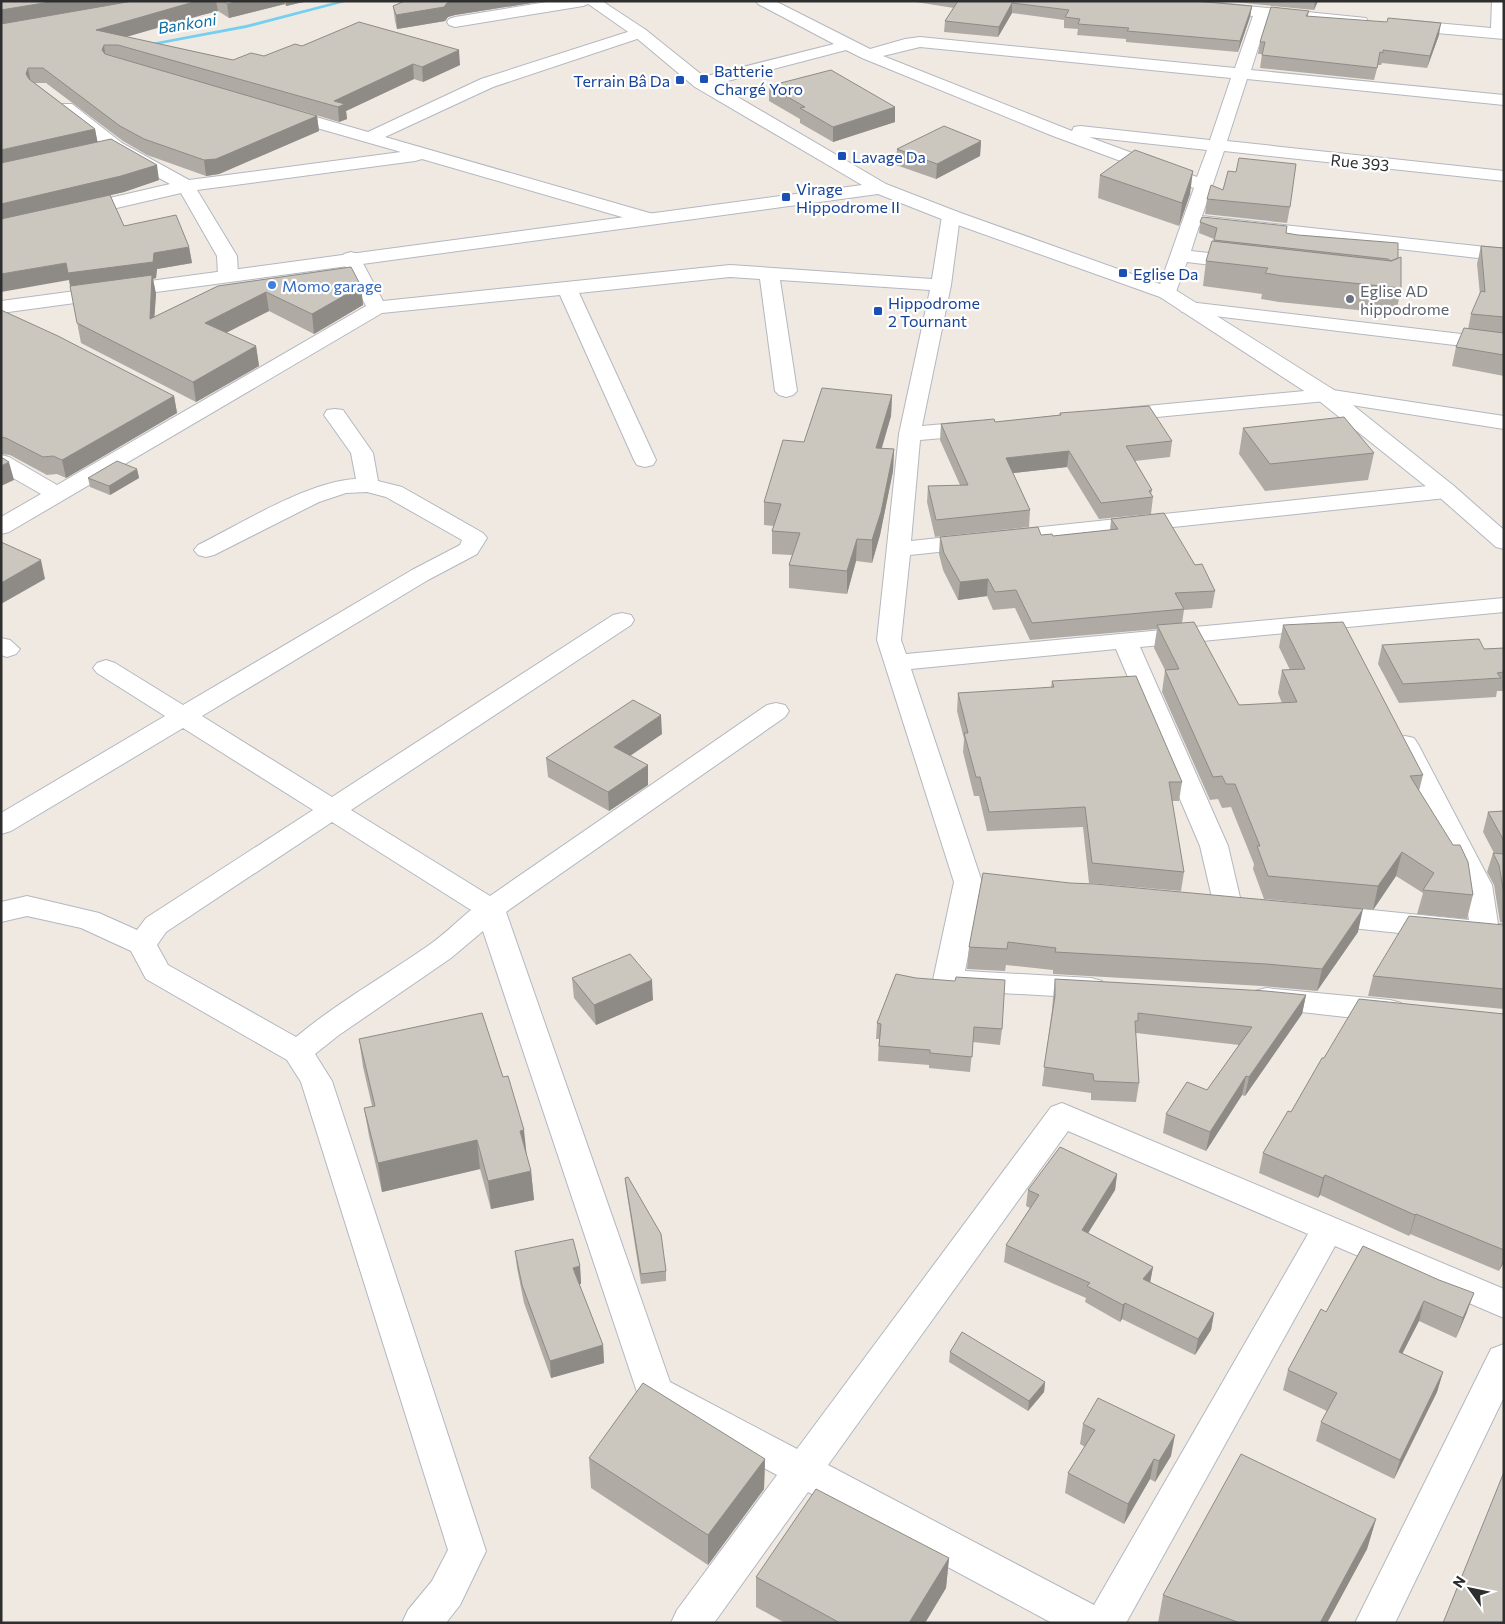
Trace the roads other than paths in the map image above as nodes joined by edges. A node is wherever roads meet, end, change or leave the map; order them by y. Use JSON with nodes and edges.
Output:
{"nodes":[{"id":1,"x":583,"y":1,"type":"edge"},
{"id":2,"x":591,"y":1,"type":"edge"},
{"id":3,"x":763,"y":1,"type":"edge"},
{"id":4,"x":1147,"y":1,"type":"edge"},
{"id":5,"x":1346,"y":1,"type":"edge"},
{"id":6,"x":1500,"y":1,"type":"edge"},
{"id":7,"x":1262,"y":12,"type":"junction"},
{"id":8,"x":1342,"y":19,"type":"junction"},
{"id":9,"x":455,"y":22,"type":"dead end"},
{"id":10,"x":1370,"y":22,"type":"edge"},
{"id":11,"x":1390,"y":23,"type":"edge"},
{"id":12,"x":640,"y":33,"type":"junction"},
{"id":13,"x":1501,"y":34,"type":"edge"},
{"id":14,"x":847,"y":45,"type":"junction"},
{"id":15,"x":868,"y":55,"type":"junction"},
{"id":16,"x":1240,"y":74,"type":"junction"},
{"id":17,"x":701,"y":83,"type":"junction"},
{"id":18,"x":54,"y":100,"type":"edge"},
{"id":19,"x":1504,"y":100,"type":"edge"},
{"id":20,"x":265,"y":108,"type":"edge"},
{"id":21,"x":1058,"y":132,"type":"junction"},
{"id":22,"x":369,"y":138,"type":"junction"},
{"id":23,"x":116,"y":147,"type":"junction"},
{"id":24,"x":1216,"y":147,"type":"junction"},
{"id":25,"x":97,"y":151,"type":"edge"},
{"id":26,"x":427,"y":155,"type":"junction"},
{"id":27,"x":1504,"y":176,"type":"edge"},
{"id":28,"x":1203,"y":185,"type":"junction"},
{"id":29,"x":186,"y":186,"type":"junction"},
{"id":30,"x":880,"y":188,"type":"junction"},
{"id":31,"x":60,"y":215,"type":"edge"},
{"id":32,"x":951,"y":216,"type":"junction"},
{"id":33,"x":646,"y":218,"type":"junction"},
{"id":34,"x":1191,"y":220,"type":"junction"},
{"id":35,"x":1179,"y":255,"type":"junction"},
{"id":36,"x":1504,"y":255,"type":"edge"},
{"id":37,"x":351,"y":258,"type":"junction"},
{"id":38,"x":1268,"y":266,"type":"edge"},
{"id":39,"x":769,"y":274,"type":"junction"},
{"id":40,"x":228,"y":275,"type":"junction"},
{"id":41,"x":941,"y":285,"type":"junction"},
{"id":42,"x":566,"y":288,"type":"junction"},
{"id":43,"x":1167,"y":294,"type":"junction"},
{"id":44,"x":1,"y":307,"type":"edge"},
{"id":45,"x":377,"y":308,"type":"junction"},
{"id":46,"x":1190,"y":308,"type":"junction"},
{"id":47,"x":1,"y":311,"type":"edge"},
{"id":48,"x":27,"y":324,"type":"edge"},
{"id":49,"x":1504,"y":345,"type":"edge"},
{"id":50,"x":786,"y":391,"type":"dead end"},
{"id":51,"x":1326,"y":395,"type":"junction"},
{"id":52,"x":335,"y":415,"type":"dead end"},
{"id":53,"x":1098,"y":416,"type":"edge"},
{"id":54,"x":1504,"y":423,"type":"edge"},
{"id":55,"x":999,"y":426,"type":"edge"},
{"id":56,"x":910,"y":434,"type":"junction"},
{"id":57,"x":645,"y":460,"type":"dead end"},
{"id":58,"x":1,"y":462,"type":"edge"},
{"id":59,"x":368,"y":485,"type":"junction"},
{"id":60,"x":1446,"y":491,"type":"junction"},
{"id":61,"x":57,"y":494,"type":"junction"},
{"id":62,"x":1,"y":527,"type":"edge"},
{"id":63,"x":1504,"y":542,"type":"edge"},
{"id":64,"x":898,"y":549,"type":"junction"},
{"id":65,"x":206,"y":550,"type":"dead end"},
{"id":66,"x":1504,"y":606,"type":"edge"},
{"id":67,"x":622,"y":620,"type":"dead end"},
{"id":68,"x":1341,"y":621,"type":"junction"},
{"id":69,"x":1125,"y":641,"type":"junction"},
{"id":70,"x":1354,"y":646,"type":"edge"},
{"id":71,"x":896,"y":663,"type":"junction"},
{"id":72,"x":106,"y":668,"type":"dead end"},
{"id":73,"x":776,"y":710,"type":"dead end"},
{"id":74,"x":183,"y":716,"type":"junction"},
{"id":75,"x":1393,"y":722,"type":"edge"},
{"id":76,"x":331,"y":809,"type":"junction"},
{"id":77,"x":1,"y":825,"type":"edge"},
{"id":78,"x":1200,"y":903,"type":"edge"},
{"id":79,"x":1228,"y":906,"type":"junction"},
{"id":80,"x":490,"y":909,"type":"junction"},
{"id":81,"x":1258,"y":909,"type":"edge"},
{"id":82,"x":1,"y":912,"type":"edge"},
{"id":83,"x":1298,"y":913,"type":"edge"},
{"id":84,"x":1494,"y":933,"type":"edge"},
{"id":85,"x":142,"y":944,"type":"junction"},
{"id":86,"x":1115,"y":989,"type":"edge"},
{"id":87,"x":1242,"y":997,"type":"edge"},
{"id":88,"x":1417,"y":1013,"type":"edge"},
{"id":89,"x":298,"y":1052,"type":"junction"},
{"id":90,"x":1328,"y":1229,"type":"junction"},
{"id":91,"x":1504,"y":1304,"type":"edge"},
{"id":92,"x":1504,"y":1359,"type":"edge"},
{"id":93,"x":803,"y":1470,"type":"junction"},
{"id":94,"x":422,"y":1623,"type":"edge"},
{"id":95,"x":691,"y":1623,"type":"edge"},
{"id":96,"x":1090,"y":1623,"type":"edge"},
{"id":97,"x":1105,"y":1623,"type":"edge"},
{"id":98,"x":1375,"y":1623,"type":"edge"}],
"edges":[{"from":1,"to":9,"type":"street"},
{"from":2,"to":12,"type":"street"},
{"from":3,"to":14,"type":"street"},
{"from":4,"to":7,"type":"street"},
{"from":5,"to":8,"type":"street"},
{"from":6,"to":13,"type":"street"},
{"from":7,"to":8,"type":"street"},
{"from":7,"to":16,"type":"street"},
{"from":8,"to":10,"type":"street"},
{"from":11,"to":13,"type":"street"},
{"from":12,"to":17,"type":"street"},
{"from":12,"to":22,"type":"street"},
{"from":14,"to":15,"type":"street"},
{"from":14,"to":17,"type":"street"},
{"from":15,"to":16,"type":"street"},
{"from":15,"to":21,"type":"street"},
{"from":16,"to":19,"type":"street"},
{"from":16,"to":24,"type":"street"},
{"from":17,"to":30,"type":"street"},
{"from":18,"to":23,"type":"street"},
{"from":20,"to":22,"type":"street"},
{"from":21,"to":24,"type":"street","name":"Rue 393"},
{"from":21,"to":28,"type":"street"},
{"from":22,"to":26,"type":"street"},
{"from":23,"to":25,"type":"street"},
{"from":23,"to":29,"type":"street"},
{"from":24,"to":27,"type":"street","name":"Rue 393"},
{"from":24,"to":28,"type":"street"},
{"from":26,"to":29,"type":"street"},
{"from":26,"to":33,"type":"street"},
{"from":28,"to":34,"type":"street"},
{"from":29,"to":31,"type":"street"},
{"from":29,"to":40,"type":"street"},
{"from":30,"to":32,"type":"street"},
{"from":30,"to":33,"type":"street"},
{"from":32,"to":41,"type":"street"},
{"from":32,"to":43,"type":"street"},
{"from":33,"to":37,"type":"street"},
{"from":34,"to":35,"type":"street"},
{"from":34,"to":36,"type":"street"},
{"from":35,"to":38,"type":"street"},
{"from":35,"to":43,"type":"street"},
{"from":37,"to":40,"type":"street"},
{"from":37,"to":45,"type":"street"},
{"from":39,"to":41,"type":"street"},
{"from":39,"to":42,"type":"street"},
{"from":39,"to":50,"type":"street"},
{"from":40,"to":44,"type":"street"},
{"from":41,"to":56,"type":"street"},
{"from":42,"to":45,"type":"street"},
{"from":42,"to":57,"type":"street"},
{"from":43,"to":46,"type":"street"},
{"from":45,"to":61,"type":"street"},
{"from":46,"to":49,"type":"street"},
{"from":46,"to":51,"type":"street"},
{"from":47,"to":48,"type":"street"},
{"from":51,"to":53,"type":"street"},
{"from":51,"to":54,"type":"street"},
{"from":51,"to":60,"type":"street"},
{"from":52,"to":59,"type":"street"},
{"from":55,"to":56,"type":"street"},
{"from":56,"to":64,"type":"street"},
{"from":58,"to":61,"type":"street"},
{"from":59,"to":65,"type":"street"},
{"from":59,"to":74,"type":"street"},
{"from":60,"to":63,"type":"street"},
{"from":60,"to":64,"type":"street"},
{"from":61,"to":62,"type":"street"},
{"from":64,"to":71,"type":"street"},
{"from":66,"to":68,"type":"street"},
{"from":67,"to":76,"type":"street"},
{"from":68,"to":69,"type":"street"},
{"from":68,"to":70,"type":"street"},
{"from":69,"to":71,"type":"street"},
{"from":69,"to":79,"type":"street"},
{"from":71,"to":86,"type":"street"},
{"from":72,"to":74,"type":"street"},
{"from":73,"to":80,"type":"street"},
{"from":74,"to":76,"type":"street"},
{"from":74,"to":77,"type":"street"},
{"from":75,"to":84,"type":"street"},
{"from":76,"to":80,"type":"street"},
{"from":76,"to":85,"type":"street"},
{"from":78,"to":79,"type":"street"},
{"from":79,"to":81,"type":"street"},
{"from":80,"to":89,"type":"street"},
{"from":80,"to":93,"type":"street"},
{"from":82,"to":85,"type":"street"},
{"from":83,"to":84,"type":"street"},
{"from":85,"to":89,"type":"street"},
{"from":87,"to":88,"type":"street"},
{"from":89,"to":94,"type":"street"},
{"from":90,"to":91,"type":"street"},
{"from":90,"to":93,"type":"street"},
{"from":90,"to":97,"type":"street"},
{"from":92,"to":98,"type":"street"},
{"from":93,"to":95,"type":"street"},
{"from":93,"to":96,"type":"street"}]}
